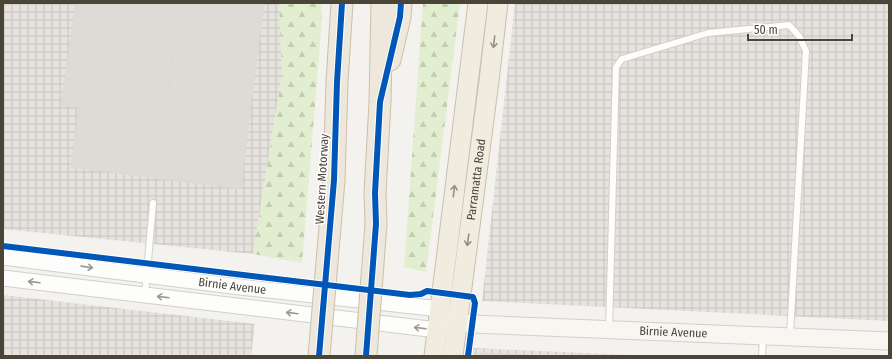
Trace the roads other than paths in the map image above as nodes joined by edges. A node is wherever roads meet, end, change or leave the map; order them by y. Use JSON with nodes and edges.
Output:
{"nodes":[{"id":1,"x":342,"y":3,"type":"edge"},
{"id":2,"x":382,"y":3,"type":"edge"},
{"id":3,"x":401,"y":3,"type":"edge"},
{"id":4,"x":478,"y":3,"type":"edge"},
{"id":5,"x":498,"y":3,"type":"edge"},
{"id":6,"x":380,"y":102,"type":"junction"},
{"id":7,"x":153,"y":203,"type":"dead end"},
{"id":8,"x":3,"y":257,"type":"edge"},
{"id":9,"x":147,"y":275,"type":"junction"},
{"id":10,"x":3,"y":278,"type":"edge"},
{"id":11,"x":145,"y":295,"type":"junction"},
{"id":12,"x":438,"y":320,"type":"junction"},
{"id":13,"x":458,"y":322,"type":"junction"},
{"id":14,"x":609,"y":329,"type":"junction"},
{"id":15,"x":763,"y":336,"type":"junction"},
{"id":16,"x":790,"y":336,"type":"junction"},
{"id":17,"x":889,"y":341,"type":"edge"},
{"id":18,"x":320,"y":356,"type":"edge"},
{"id":19,"x":366,"y":356,"type":"edge"},
{"id":20,"x":434,"y":356,"type":"edge"},
{"id":21,"x":453,"y":356,"type":"edge"},
{"id":22,"x":762,"y":356,"type":"edge"}],
"edges":[{"from":1,"to":18,"type":"highway","name":"Western Motorway","bridge":true},
{"from":2,"to":6,"type":"highway"},
{"from":3,"to":6,"type":"highway"},
{"from":12,"to":4,"type":"highway","name":"Parramatta Road","one_way":true},
{"from":5,"to":13,"type":"highway","name":"Parramatta Road","one_way":true},
{"from":6,"to":19,"type":"highway","bridge":true},
{"from":7,"to":9,"type":"lane"},
{"from":8,"to":9,"type":"street","name":"Birnie Avenue","one_way":true},
{"from":9,"to":11,"type":"lane"},
{"from":9,"to":12,"type":"street","name":"Birnie Avenue"},
{"from":11,"to":10,"type":"street","name":"Birnie Avenue","one_way":true},
{"from":12,"to":11,"type":"street","name":"Birnie Avenue","one_way":true},
{"from":12,"to":13,"type":"main road","name":"Birnie Avenue"},
{"from":12,"to":20,"type":"highway","name":"Parramatta Road"},
{"from":13,"to":14,"type":"main road","name":"Birnie Avenue"},
{"from":13,"to":21,"type":"highway","name":"Parramatta Road"},
{"from":14,"to":15,"type":"main road","name":"Birnie Avenue"},
{"from":14,"to":16,"type":"lane"},
{"from":15,"to":16,"type":"main road","name":"Birnie Avenue"},
{"from":15,"to":22,"type":"lane"},
{"from":16,"to":17,"type":"main road","name":"Birnie Avenue"}]}
